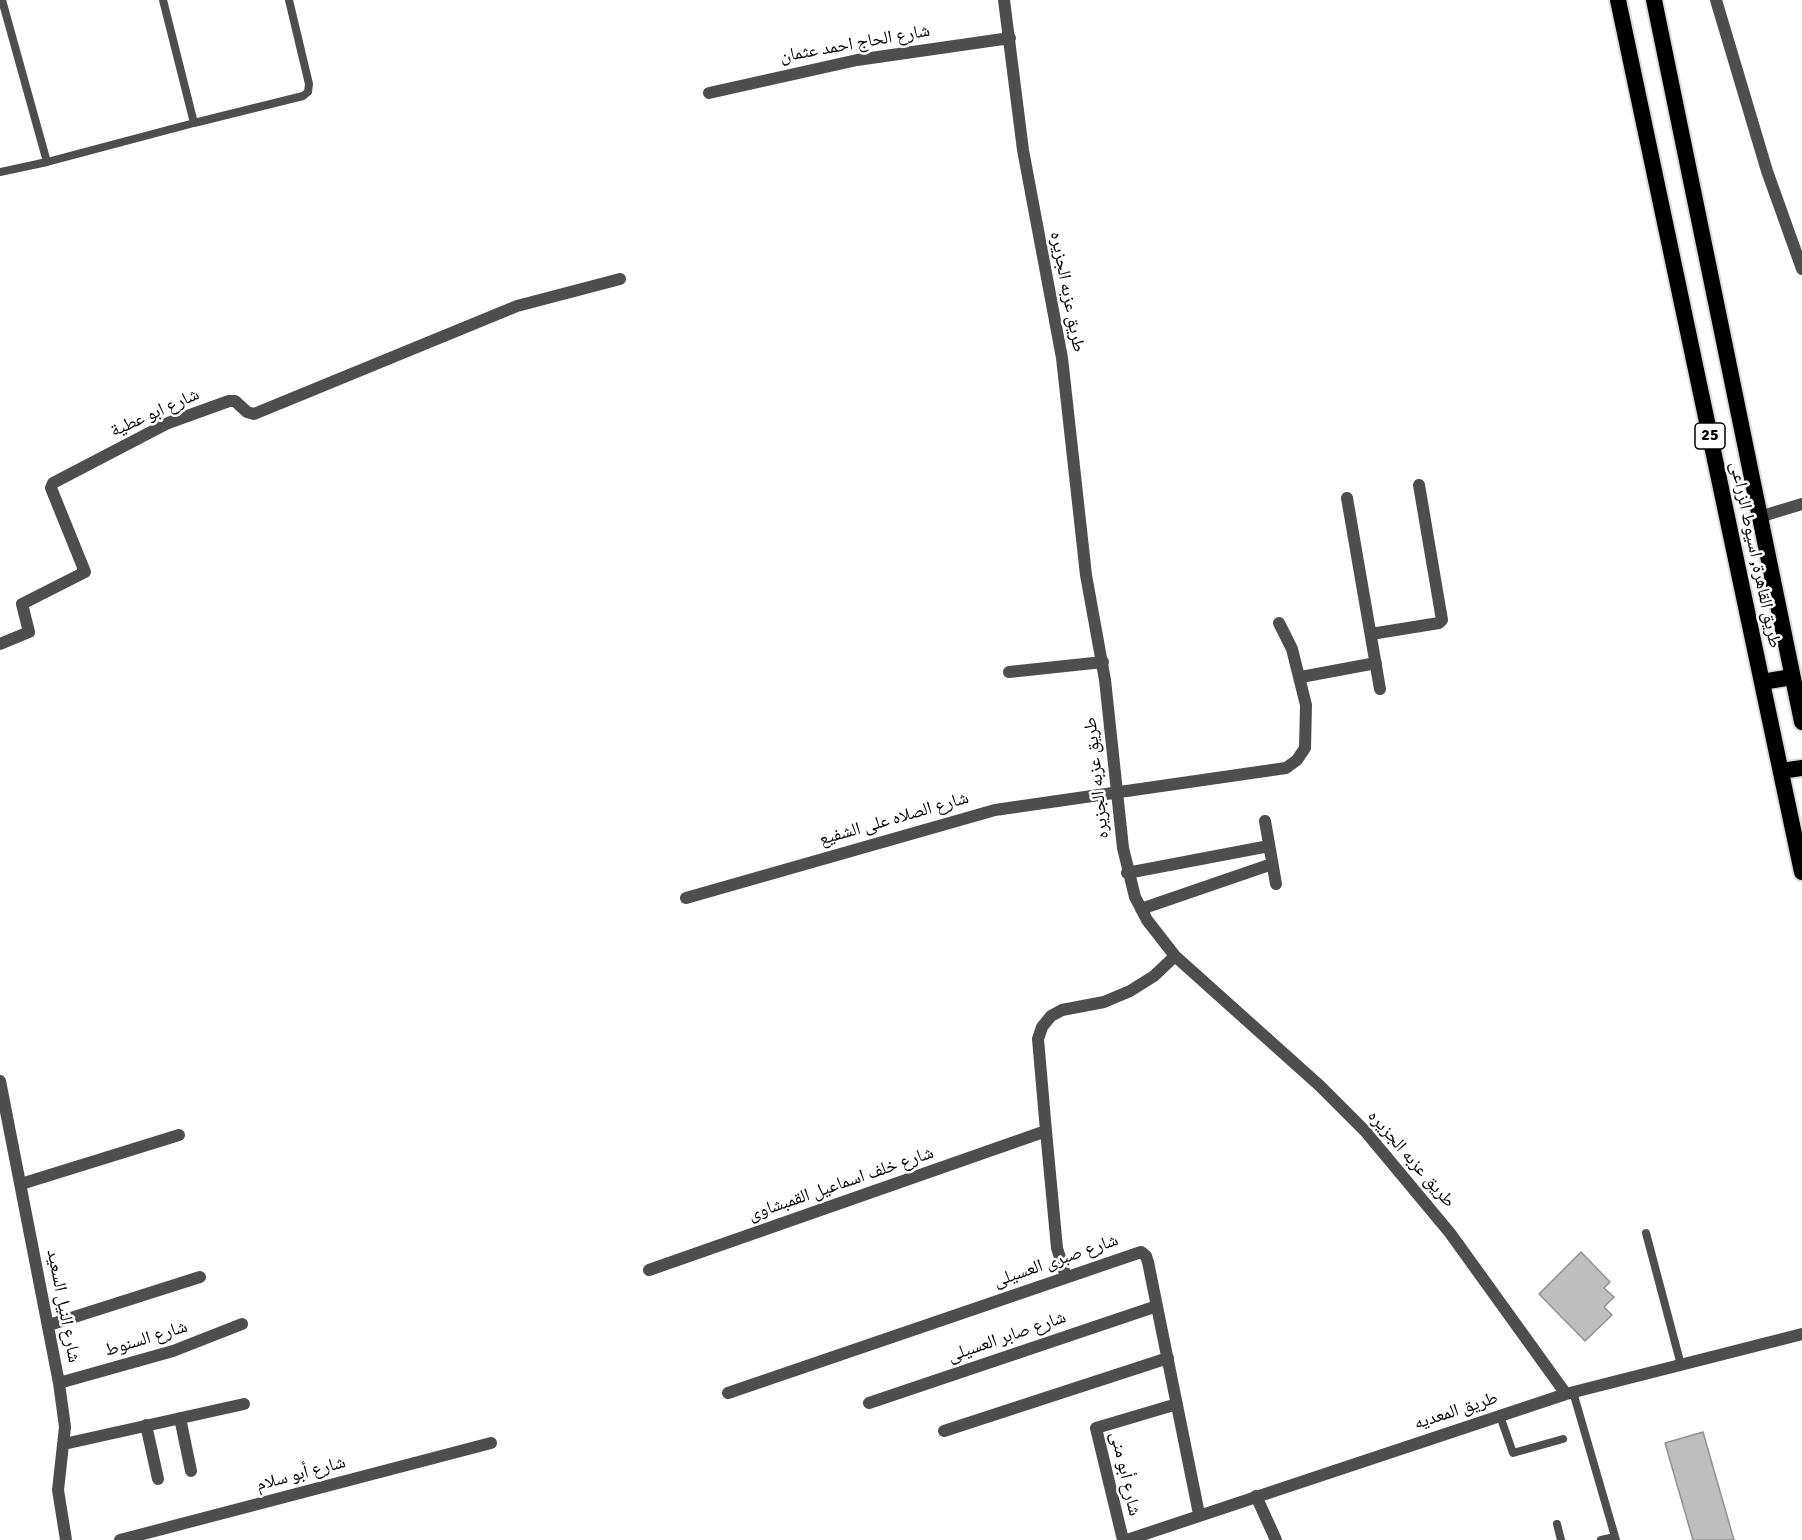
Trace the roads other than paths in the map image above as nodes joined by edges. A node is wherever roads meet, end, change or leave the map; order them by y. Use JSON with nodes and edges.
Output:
{"nodes":[{"id":1,"x":2,"y":0,"type":"edge"},
{"id":2,"x":163,"y":0,"type":"edge"},
{"id":3,"x":289,"y":0,"type":"edge"},
{"id":4,"x":1004,"y":0,"type":"edge"},
{"id":5,"x":1618,"y":0,"type":"edge"},
{"id":6,"x":1654,"y":0,"type":"edge"},
{"id":7,"x":1716,"y":0,"type":"edge"},
{"id":8,"x":1010,"y":38,"type":"junction"},
{"id":9,"x":709,"y":93,"type":"dead end"},
{"id":10,"x":194,"y":123,"type":"junction"},
{"id":11,"x":47,"y":162,"type":"junction"},
{"id":12,"x":0,"y":172,"type":"edge"},
{"id":13,"x":1802,"y":267,"type":"edge"},
{"id":14,"x":620,"y":279,"type":"dead end"},
{"id":15,"x":1419,"y":485,"type":"dead end"},
{"id":16,"x":1347,"y":498,"type":"dead end"},
{"id":17,"x":1802,"y":504,"type":"edge"},
{"id":18,"x":1759,"y":517,"type":"junction"},
{"id":19,"x":1279,"y":623,"type":"dead end"},
{"id":20,"x":1371,"y":634,"type":"junction"},
{"id":21,"x":0,"y":644,"type":"edge"},
{"id":22,"x":1103,"y":662,"type":"junction"},
{"id":23,"x":1376,"y":663,"type":"junction"},
{"id":24,"x":1009,"y":672,"type":"dead end"},
{"id":25,"x":1300,"y":676,"type":"junction"},
{"id":26,"x":1797,"y":676,"type":"edge"},
{"id":27,"x":1762,"y":682,"type":"junction"},
{"id":28,"x":1380,"y":689,"type":"dead end"},
{"id":29,"x":1802,"y":722,"type":"edge"},
{"id":30,"x":1802,"y":768,"type":"edge"},
{"id":31,"x":1781,"y":771,"type":"junction"},
{"id":32,"x":1115,"y":792,"type":"junction"},
{"id":33,"x":1265,"y":821,"type":"dead end"},
{"id":34,"x":1269,"y":846,"type":"junction"},
{"id":35,"x":1272,"y":864,"type":"junction"},
{"id":36,"x":1802,"y":872,"type":"edge"},
{"id":37,"x":1127,"y":873,"type":"junction"},
{"id":38,"x":1276,"y":884,"type":"dead end"},
{"id":39,"x":686,"y":898,"type":"dead end"},
{"id":40,"x":1141,"y":909,"type":"junction"},
{"id":41,"x":1175,"y":956,"type":"junction"},
{"id":42,"x":0,"y":1081,"type":"edge"},
{"id":43,"x":1046,"y":1131,"type":"junction"},
{"id":44,"x":179,"y":1134,"type":"dead end"},
{"id":45,"x":21,"y":1184,"type":"junction"},
{"id":46,"x":1646,"y":1233,"type":"dead end"},
{"id":47,"x":649,"y":1270,"type":"dead end"},
{"id":48,"x":200,"y":1277,"type":"dead end"},
{"id":49,"x":1066,"y":1277,"type":"junction"},
{"id":50,"x":1157,"y":1306,"type":"junction"},
{"id":51,"x":242,"y":1324,"type":"dead end"},
{"id":52,"x":50,"y":1326,"type":"junction"},
{"id":53,"x":1802,"y":1334,"type":"edge"},
{"id":54,"x":1168,"y":1358,"type":"junction"},
{"id":55,"x":1681,"y":1365,"type":"junction"},
{"id":56,"x":59,"y":1383,"type":"junction"},
{"id":57,"x":728,"y":1393,"type":"dead end"},
{"id":58,"x":1570,"y":1393,"type":"junction"},
{"id":59,"x":869,"y":1403,"type":"dead end"},
{"id":60,"x":244,"y":1404,"type":"dead end"},
{"id":61,"x":1177,"y":1404,"type":"junction"},
{"id":62,"x":1500,"y":1416,"type":"junction"},
{"id":63,"x":180,"y":1418,"type":"junction"},
{"id":64,"x":146,"y":1425,"type":"junction"},
{"id":65,"x":944,"y":1431,"type":"dead end"},
{"id":66,"x":1563,"y":1439,"type":"dead end"},
{"id":67,"x":491,"y":1443,"type":"dead end"},
{"id":68,"x":64,"y":1444,"type":"junction"},
{"id":69,"x":191,"y":1471,"type":"dead end"},
{"id":70,"x":158,"y":1479,"type":"dead end"},
{"id":71,"x":1256,"y":1496,"type":"junction"},
{"id":72,"x":1199,"y":1514,"type":"junction"},
{"id":73,"x":1557,"y":1524,"type":"dead end"},
{"id":74,"x":1616,"y":1538,"type":"edge"},
{"id":75,"x":66,"y":1540,"type":"edge"},
{"id":76,"x":120,"y":1540,"type":"edge"},
{"id":77,"x":1125,"y":1540,"type":"edge"},
{"id":78,"x":1276,"y":1540,"type":"edge"},
{"id":79,"x":1562,"y":1540,"type":"edge"},
{"id":80,"x":1602,"y":1540,"type":"edge"}],
"edges":[{"from":1,"to":11,"type":"lane"},
{"from":2,"to":10,"type":"lane"},
{"from":3,"to":10,"type":"lane"},
{"from":4,"to":8,"type":"street","name":"طريق عزبه الجزيره"},
{"from":5,"to":27,"type":"highway","name":"طريق القاهرة, اسيوط الزراعى","number":"25"},
{"from":6,"to":18,"type":"highway","name":"طريق القاهرة, اسيوط الزراعى","number":"25"},
{"from":7,"to":13,"type":"street"},
{"from":8,"to":9,"type":"street","name":"شارع الحاج احمد عثمان"},
{"from":8,"to":22,"type":"street","name":"طريق عزبه الجزيره"},
{"from":10,"to":11,"type":"lane"},
{"from":11,"to":12,"type":"lane"},
{"from":14,"to":21,"type":"street","name":"شارع ابو عطية"},
{"from":15,"to":20,"type":"street"},
{"from":16,"to":20,"type":"street"},
{"from":17,"to":18,"type":"street"},
{"from":18,"to":26,"type":"highway","name":"طريق القاهرة, اسيوط الزراعى","number":"25"},
{"from":19,"to":25,"type":"street","name":"شارع الصلاه على الشفيع"},
{"from":20,"to":23,"type":"street"},
{"from":22,"to":24,"type":"street"},
{"from":22,"to":32,"type":"street","name":"طريق عزبه الجزيره"},
{"from":23,"to":25,"type":"street"},
{"from":23,"to":28,"type":"street"},
{"from":25,"to":32,"type":"street","name":"شارع الصلاه على الشفيع"},
{"from":26,"to":27,"type":"highway"},
{"from":26,"to":29,"type":"highway","name":"طريق القاهرة, اسيوط الزراعى","number":"25"},
{"from":27,"to":31,"type":"highway","name":"طريق القاهرة, اسيوط الزراعى","number":"25"},
{"from":30,"to":31,"type":"highway"},
{"from":31,"to":36,"type":"highway","name":"طريق القاهرة, اسيوط الزراعى","number":"25"},
{"from":32,"to":37,"type":"street","name":"طريق عزبه الجزيره"},
{"from":32,"to":39,"type":"street","name":"شارع الصلاه على الشفيع"},
{"from":33,"to":34,"type":"street"},
{"from":34,"to":35,"type":"street"},
{"from":34,"to":37,"type":"street"},
{"from":35,"to":38,"type":"street"},
{"from":35,"to":40,"type":"street"},
{"from":37,"to":40,"type":"street","name":"طريق عزبه الجزيره"},
{"from":40,"to":41,"type":"street","name":"طريق عزبه الجزيره"},
{"from":41,"to":43,"type":"street"},
{"from":41,"to":58,"type":"street","name":"طريق عزبه الجزيره"},
{"from":42,"to":45,"type":"street","name":"شارع النيل السعيد"},
{"from":43,"to":47,"type":"street","name":"شارع خلف اسماعيل القمبشاوى"},
{"from":43,"to":49,"type":"street"},
{"from":44,"to":45,"type":"street"},
{"from":45,"to":52,"type":"street","name":"شارع النيل السعيد"},
{"from":46,"to":55,"type":"lane"},
{"from":48,"to":52,"type":"street"},
{"from":49,"to":50,"type":"street","name":"شارع صبرى العسيلى"},
{"from":49,"to":57,"type":"street","name":"شارع صبرى العسيلى"},
{"from":50,"to":54,"type":"street","name":"شارع صبرى العسيلى"},
{"from":50,"to":59,"type":"street","name":"شارع صابر العسيلى"},
{"from":51,"to":56,"type":"street","name":"شارع السنوط"},
{"from":52,"to":56,"type":"street","name":"شارع النيل السعيد"},
{"from":53,"to":55,"type":"street","name":"طريق المعديه"},
{"from":54,"to":61,"type":"street","name":"شارع صبرى العسيلى"},
{"from":54,"to":65,"type":"street"},
{"from":55,"to":58,"type":"street","name":"طريق المعديه"},
{"from":56,"to":68,"type":"street","name":"شارع النيل السعيد"},
{"from":58,"to":62,"type":"street","name":"طريق المعديه"},
{"from":58,"to":74,"type":"lane"},
{"from":60,"to":63,"type":"street"},
{"from":61,"to":72,"type":"street","name":"شارع صبرى العسيلى"},
{"from":61,"to":77,"type":"street","name":"شارع أبو منى"},
{"from":62,"to":66,"type":"lane"},
{"from":62,"to":71,"type":"street","name":"طريق المعديه"},
{"from":63,"to":64,"type":"street"},
{"from":63,"to":69,"type":"street"},
{"from":64,"to":68,"type":"street"},
{"from":64,"to":70,"type":"street"},
{"from":67,"to":76,"type":"street","name":"شارع أبو سلام"},
{"from":68,"to":75,"type":"street","name":"شارع النيل السعيد"},
{"from":71,"to":72,"type":"street","name":"طريق المعديه"},
{"from":71,"to":78,"type":"street"},
{"from":72,"to":77,"type":"street","name":"طريق المعديه"},
{"from":73,"to":79,"type":"lane"},
{"from":74,"to":80,"type":"lane"}]}
